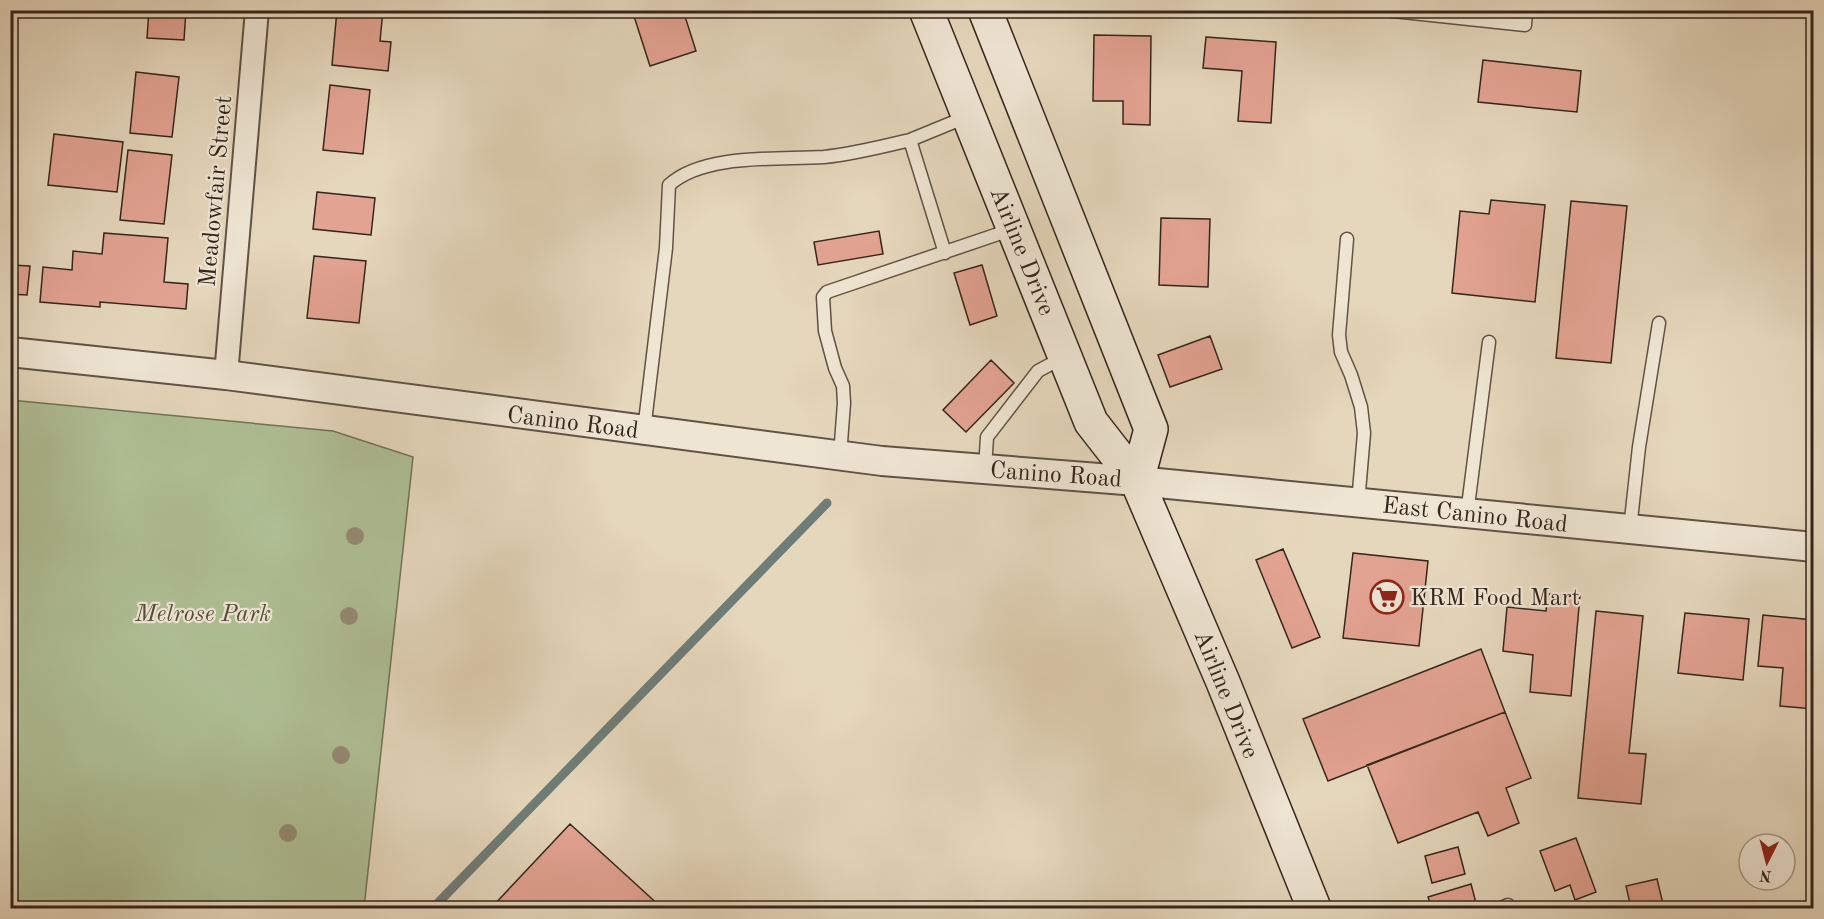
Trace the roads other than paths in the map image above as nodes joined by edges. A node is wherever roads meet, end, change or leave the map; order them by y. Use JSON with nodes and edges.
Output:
{"nodes":[{"id":1,"x":257,"y":10,"type":"edge"},
{"id":2,"x":926,"y":10,"type":"edge"},
{"id":3,"x":985,"y":10,"type":"edge"},
{"id":4,"x":1384,"y":10,"type":"edge"},
{"id":5,"x":1526,"y":10,"type":"edge"},
{"id":6,"x":1433,"y":13,"type":"edge"},
{"id":7,"x":969,"y":116,"type":"junction"},
{"id":8,"x":910,"y":140,"type":"junction"},
{"id":9,"x":1014,"y":228,"type":"junction"},
{"id":10,"x":1347,"y":239,"type":"dead end"},
{"id":11,"x":945,"y":253,"type":"junction"},
{"id":12,"x":1659,"y":323,"type":"dead end"},
{"id":13,"x":1489,"y":342,"type":"dead end"},
{"id":14,"x":10,"y":352,"type":"edge"},
{"id":15,"x":1065,"y":357,"type":"junction"},
{"id":16,"x":226,"y":375,"type":"junction"},
{"id":17,"x":644,"y":431,"type":"junction"},
{"id":18,"x":840,"y":456,"type":"junction"},
{"id":19,"x":985,"y":469,"type":"junction"},
{"id":20,"x":1137,"y":481,"type":"junction"},
{"id":21,"x":1358,"y":503,"type":"junction"},
{"id":22,"x":1467,"y":514,"type":"junction"},
{"id":23,"x":1630,"y":529,"type":"junction"},
{"id":24,"x":1814,"y":547,"type":"edge"},
{"id":25,"x":976,"y":909,"type":"edge"},
{"id":26,"x":983,"y":909,"type":"edge"},
{"id":27,"x":1314,"y":909,"type":"edge"}],
"edges":[{"from":1,"to":16,"type":"street","name":"Meadowfair Street"},
{"from":2,"to":7,"type":"main road","name":"Airline Drive"},
{"from":3,"to":20,"type":"main road"},
{"from":4,"to":6,"type":"lane"},
{"from":5,"to":6,"type":"lane"},
{"from":7,"to":8,"type":"lane"},
{"from":7,"to":9,"type":"main road","name":"Airline Drive"},
{"from":8,"to":11,"type":"lane"},
{"from":8,"to":17,"type":"lane"},
{"from":9,"to":11,"type":"lane"},
{"from":9,"to":15,"type":"main road","name":"Airline Drive"},
{"from":10,"to":21,"type":"lane"},
{"from":11,"to":18,"type":"lane"},
{"from":12,"to":23,"type":"lane"},
{"from":13,"to":22,"type":"lane"},
{"from":14,"to":16,"type":"street","name":"Canino Road"},
{"from":15,"to":19,"type":"lane"},
{"from":15,"to":20,"type":"main road","name":"Airline Drive"},
{"from":16,"to":17,"type":"street","name":"Canino Road"},
{"from":17,"to":18,"type":"street","name":"Canino Road"},
{"from":18,"to":19,"type":"street","name":"Canino Road"},
{"from":19,"to":20,"type":"street","name":"Canino Road"},
{"from":20,"to":21,"type":"street","name":"East Canino Road"},
{"from":20,"to":27,"type":"main road","name":"Airline Drive"},
{"from":21,"to":22,"type":"street","name":"East Canino Road"},
{"from":22,"to":23,"type":"street","name":"East Canino Road"},
{"from":23,"to":24,"type":"street","name":"East Canino Road"},
{"from":25,"to":26,"type":"lane"}]}
